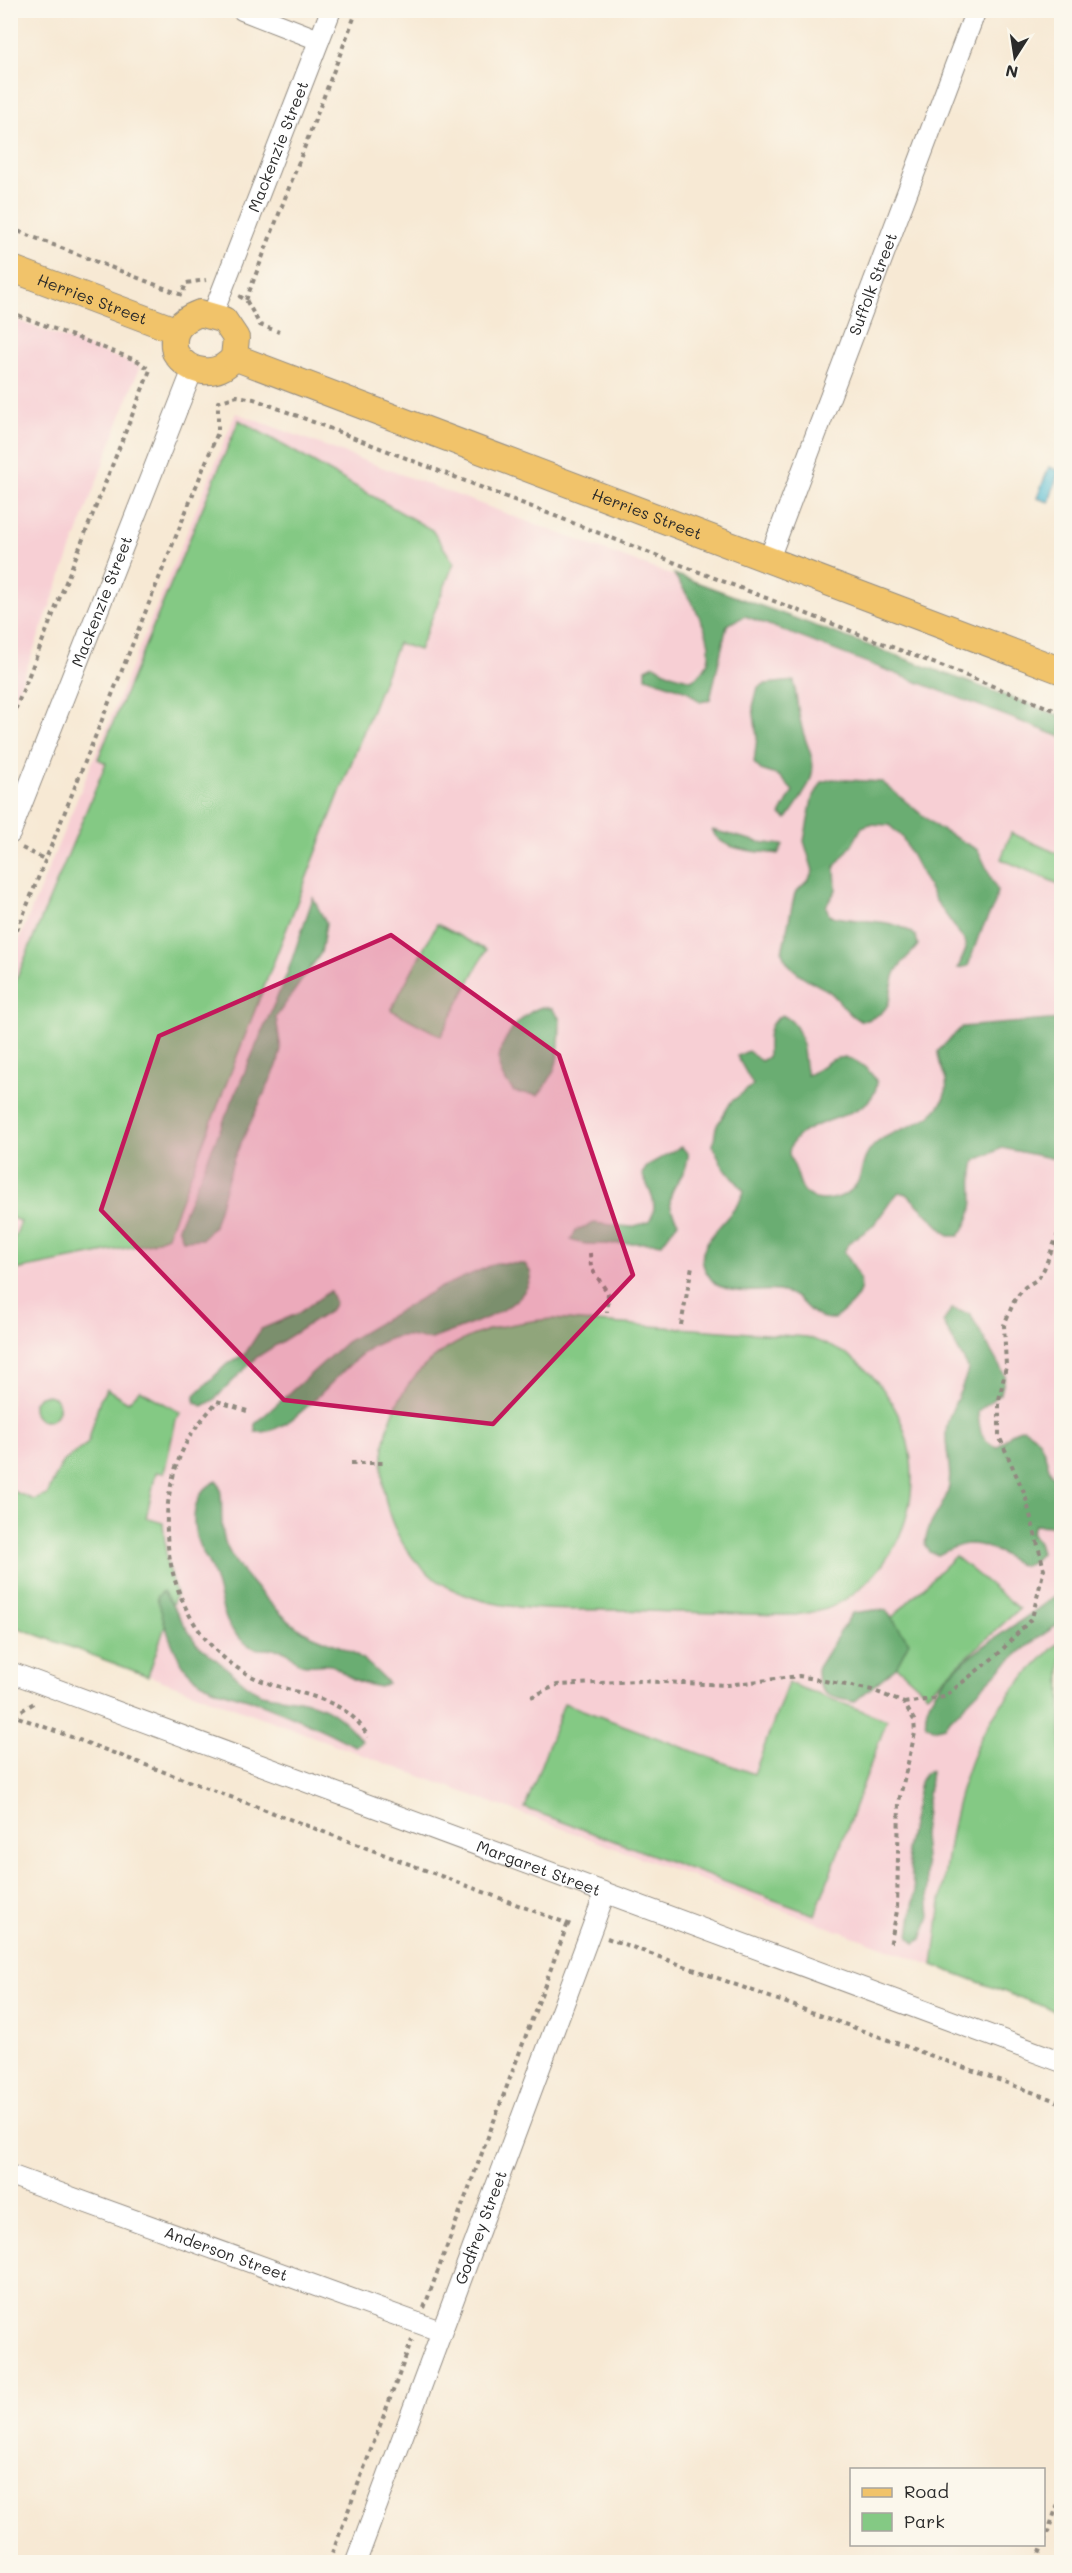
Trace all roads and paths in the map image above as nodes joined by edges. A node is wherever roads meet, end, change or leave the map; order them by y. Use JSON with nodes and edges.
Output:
{"nodes":[{"id":1,"x":242,"y":10,"type":"edge"},
{"id":2,"x":331,"y":10,"type":"edge"},
{"id":3,"x":357,"y":10,"type":"edge"},
{"id":4,"x":976,"y":10,"type":"edge"},
{"id":5,"x":319,"y":40,"type":"junction"},
{"id":6,"x":10,"y":228,"type":"edge"},
{"id":7,"x":10,"y":268,"type":"edge"},
{"id":8,"x":166,"y":289,"type":"dead end"},
{"id":9,"x":246,"y":300,"type":"dead end"},
{"id":10,"x":10,"y":312,"type":"edge"},
{"id":11,"x":212,"y":316,"type":"junction"},
{"id":12,"x":175,"y":330,"type":"junction"},
{"id":13,"x":234,"y":357,"type":"junction"},
{"id":14,"x":194,"y":369,"type":"junction"},
{"id":15,"x":769,"y":559,"type":"junction"},
{"id":16,"x":1062,"y":671,"type":"edge"},
{"id":17,"x":1062,"y":713,"type":"edge"},
{"id":18,"x":10,"y":723,"type":"edge"},
{"id":19,"x":15,"y":840,"type":"edge"},
{"id":20,"x":45,"y":860,"type":"junction"},
{"id":21,"x":10,"y":936,"type":"edge"},
{"id":22,"x":1062,"y":1224,"type":"edge"},
{"id":23,"x":591,"y":1252,"type":"dead end"},
{"id":24,"x":692,"y":1266,"type":"dead end"},
{"id":25,"x":607,"y":1312,"type":"dead end"},
{"id":26,"x":681,"y":1325,"type":"dead end"},
{"id":27,"x":247,"y":1411,"type":"dead end"},
{"id":28,"x":351,"y":1463,"type":"dead end"},
{"id":29,"x":385,"y":1463,"type":"dead end"},
{"id":30,"x":13,"y":1674,"type":"edge"},
{"id":31,"x":531,"y":1697,"type":"dead end"},
{"id":32,"x":904,"y":1703,"type":"junction"},
{"id":33,"x":10,"y":1714,"type":"edge"},
{"id":34,"x":368,"y":1737,"type":"dead end"},
{"id":35,"x":605,"y":1893,"type":"junction"},
{"id":36,"x":568,"y":1923,"type":"junction"},
{"id":37,"x":591,"y":1932,"type":"junction"},
{"id":38,"x":890,"y":1946,"type":"dead end"},
{"id":39,"x":1062,"y":2062,"type":"edge"},
{"id":40,"x":1062,"y":2103,"type":"edge"},
{"id":41,"x":10,"y":2175,"type":"edge"},
{"id":42,"x":419,"y":2323,"type":"junction"},
{"id":43,"x":440,"y":2331,"type":"junction"},
{"id":44,"x":1062,"y":2493,"type":"edge"},
{"id":45,"x":1045,"y":2538,"type":"edge"},
{"id":46,"x":1042,"y":2546,"type":"edge"},
{"id":47,"x":329,"y":2562,"type":"edge"},
{"id":48,"x":356,"y":2562,"type":"edge"},
{"id":49,"x":1036,"y":2562,"type":"edge"}],
"edges":[{"from":1,"to":5,"type":"street"},
{"from":2,"to":5,"type":"street","name":"Mackenzie Street"},
{"from":3,"to":9,"type":"path"},
{"from":4,"to":15,"type":"street","name":"Suffolk Street"},
{"from":5,"to":11,"type":"street","name":"Mackenzie Street"},
{"from":6,"to":8,"type":"path"},
{"from":7,"to":12,"type":"main road","name":"Herries Street"},
{"from":10,"to":18,"type":"path"},
{"from":11,"to":12,"type":"main road"},
{"from":11,"to":13,"type":"main road"},
{"from":12,"to":14,"type":"main road"},
{"from":13,"to":14,"type":"main road"},
{"from":13,"to":15,"type":"main road","name":"Herries Street"},
{"from":14,"to":19,"type":"street","name":"Mackenzie Street"},
{"from":15,"to":16,"type":"main road","name":"Herries Street"},
{"from":17,"to":20,"type":"path"},
{"from":19,"to":20,"type":"path"},
{"from":20,"to":21,"type":"path"},
{"from":22,"to":32,"type":"path"},
{"from":23,"to":25,"type":"path"},
{"from":24,"to":26,"type":"path"},
{"from":27,"to":34,"type":"path"},
{"from":28,"to":29,"type":"path"},
{"from":30,"to":35,"type":"street","name":"Margaret Street"},
{"from":31,"to":32,"type":"path"},
{"from":32,"to":38,"type":"path"},
{"from":33,"to":36,"type":"path"},
{"from":35,"to":37,"type":"street","name":"Godfrey Street"},
{"from":35,"to":39,"type":"street","name":"Margaret Street"},
{"from":36,"to":37,"type":"path"},
{"from":36,"to":42,"type":"path"},
{"from":37,"to":40,"type":"path"},
{"from":37,"to":43,"type":"street","name":"Godfrey Street"},
{"from":41,"to":42,"type":"street","name":"Anderson Street"},
{"from":42,"to":43,"type":"street","name":"Anderson Street"},
{"from":42,"to":47,"type":"path"},
{"from":43,"to":48,"type":"street","name":"Godfrey Street"},
{"from":44,"to":45,"type":"path"},
{"from":46,"to":49,"type":"path"}]}
